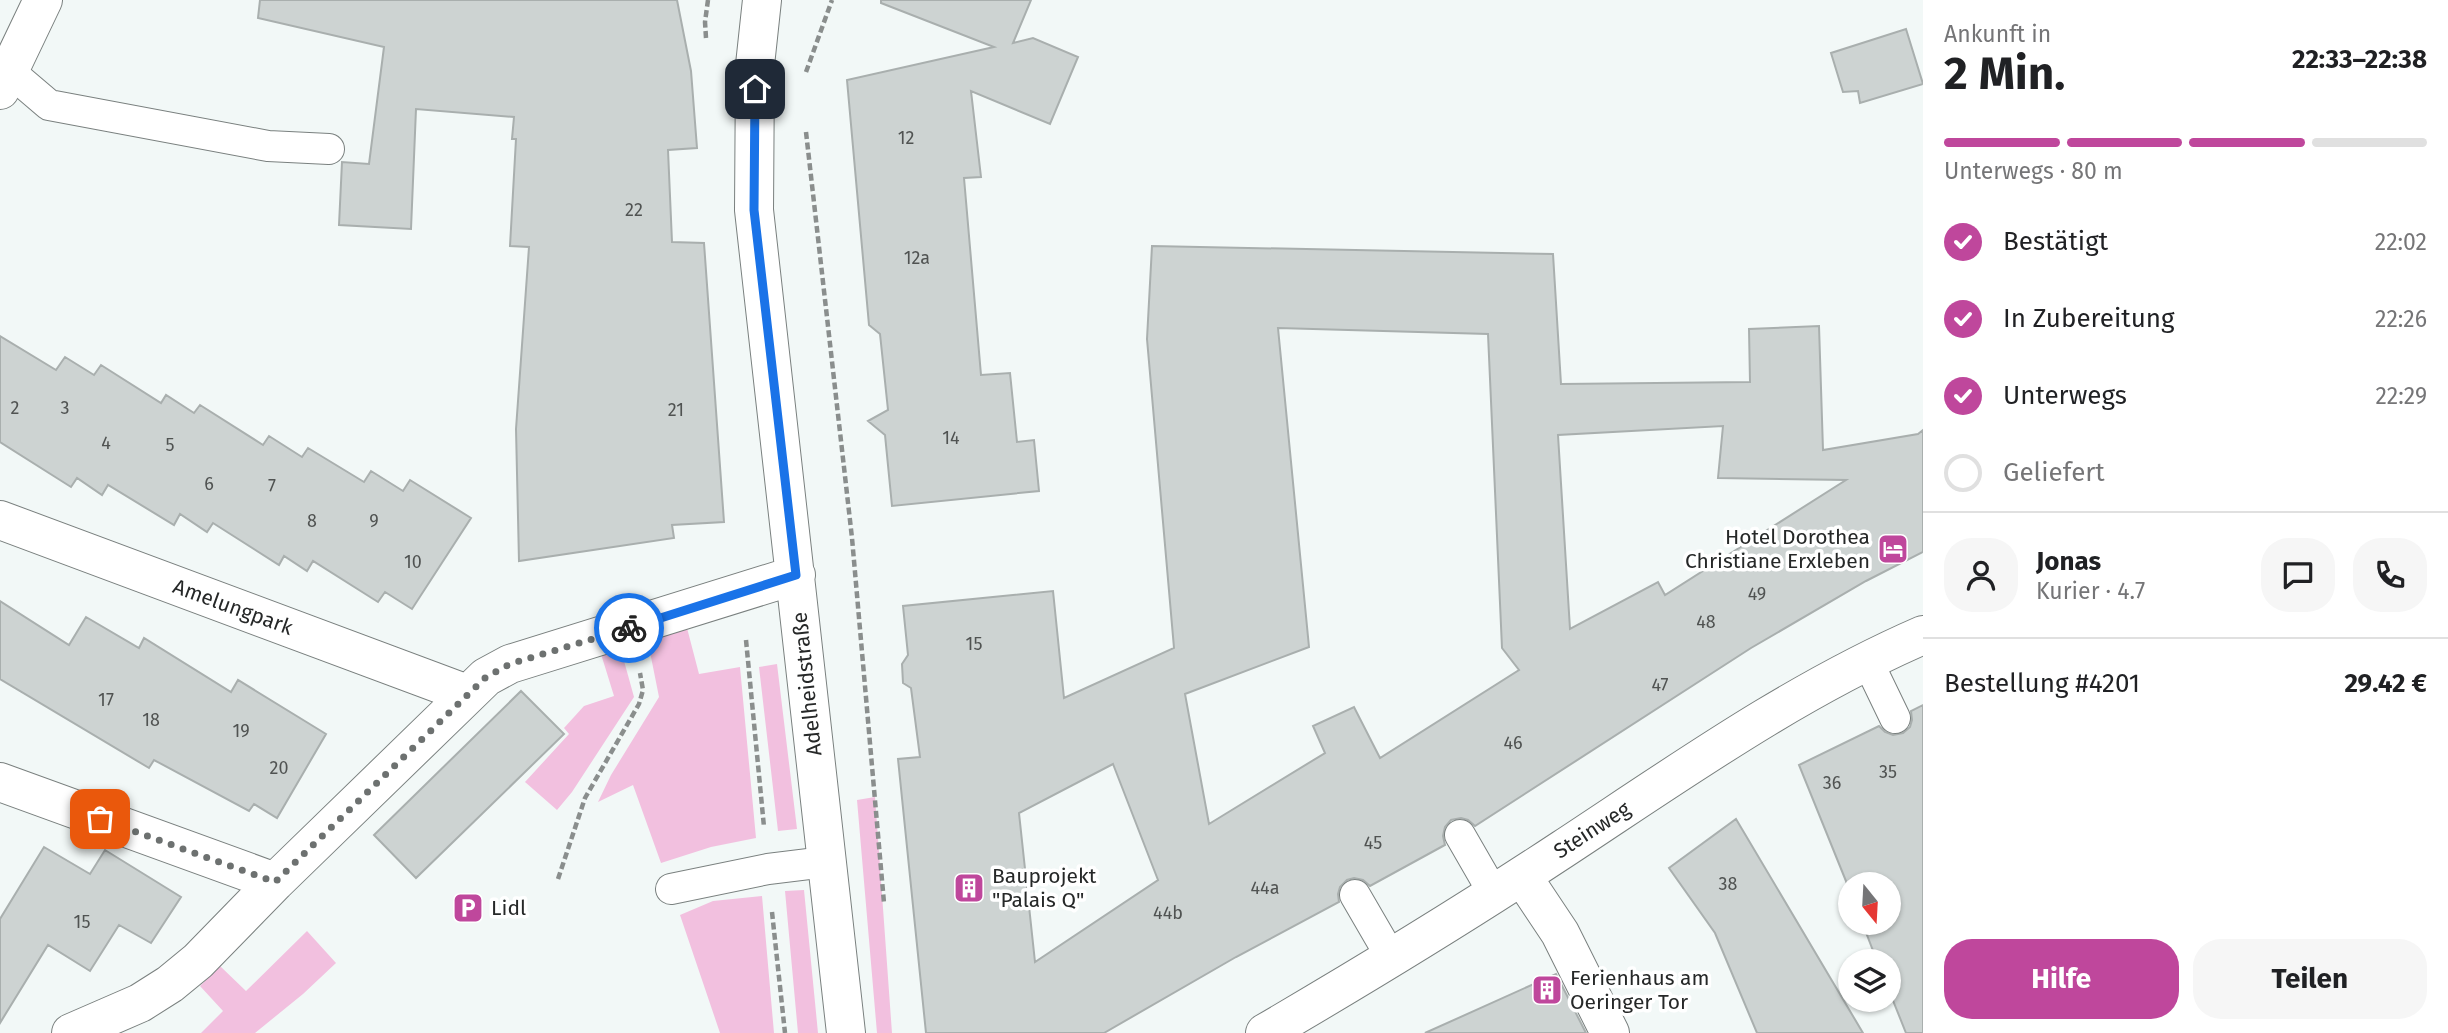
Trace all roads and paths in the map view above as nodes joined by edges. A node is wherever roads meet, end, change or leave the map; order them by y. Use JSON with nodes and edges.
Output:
{"nodes":[{"id":1,"x":43,"y":0,"type":"edge"},
{"id":2,"x":762,"y":0,"type":"edge"},
{"id":3,"x":832,"y":0,"type":"edge"},
{"id":4,"x":805,"y":73,"type":"dead end"},
{"id":5,"x":4,"y":81,"type":"edge"},
{"id":6,"x":806,"y":125,"type":"dead end"},
{"id":7,"x":329,"y":149,"type":"dead end"},
{"id":8,"x":0,"y":520,"type":"edge"},
{"id":9,"x":796,"y":575,"type":"junction"},
{"id":10,"x":741,"y":591,"type":"junction"},
{"id":11,"x":627,"y":628,"type":"junction"},
{"id":12,"x":1923,"y":635,"type":"edge"},
{"id":13,"x":1867,"y":660,"type":"junction"},
{"id":14,"x":467,"y":694,"type":"junction"},
{"id":15,"x":1895,"y":718,"type":"dead end"},
{"id":16,"x":0,"y":782,"type":"edge"},
{"id":17,"x":1460,"y":835,"type":"dead end"},
{"id":18,"x":825,"y":862,"type":"junction"},
{"id":19,"x":768,"y":869,"type":"junction"},
{"id":20,"x":558,"y":879,"type":"dead end"},
{"id":21,"x":275,"y":882,"type":"junction"},
{"id":22,"x":1508,"y":885,"type":"junction"},
{"id":23,"x":671,"y":889,"type":"dead end"},
{"id":24,"x":1355,"y":895,"type":"dead end"},
{"id":25,"x":885,"y":914,"type":"dead end"},
{"id":26,"x":1391,"y":957,"type":"junction"},
{"id":27,"x":1303,"y":1023,"type":"edge"},
{"id":28,"x":71,"y":1033,"type":"edge"},
{"id":29,"x":785,"y":1033,"type":"edge"},
{"id":30,"x":846,"y":1033,"type":"edge"},
{"id":31,"x":1265,"y":1033,"type":"edge"},
{"id":32,"x":1610,"y":1033,"type":"edge"}],
"edges":[{"from":1,"to":5,"type":"street"},
{"from":2,"to":9,"type":"street","name":"Adelheidstraße"},
{"from":3,"to":4,"type":"path"},
{"from":5,"to":7,"type":"lane"},
{"from":6,"to":25,"type":"path"},
{"from":8,"to":14,"type":"street","name":"Amelungpark"},
{"from":9,"to":10,"type":"street"},
{"from":9,"to":18,"type":"street","name":"Adelheidstraße"},
{"from":10,"to":11,"type":"street"},
{"from":10,"to":19,"type":"path"},
{"from":11,"to":14,"type":"street"},
{"from":11,"to":20,"type":"path"},
{"from":12,"to":13,"type":"street","name":"Steinweg"},
{"from":13,"to":15,"type":"lane"},
{"from":13,"to":22,"type":"street","name":"Steinweg"},
{"from":14,"to":21,"type":"street"},
{"from":16,"to":21,"type":"street"},
{"from":17,"to":22,"type":"lane"},
{"from":18,"to":19,"type":"lane"},
{"from":18,"to":30,"type":"street","name":"Adelheidstraße"},
{"from":19,"to":23,"type":"lane"},
{"from":19,"to":29,"type":"path"},
{"from":21,"to":28,"type":"street"},
{"from":22,"to":26,"type":"street","name":"Steinweg"},
{"from":22,"to":32,"type":"street"},
{"from":24,"to":26,"type":"lane"},
{"from":26,"to":27,"type":"street","name":"Steinweg"},
{"from":27,"to":31,"type":"street","name":"Steinweg"}]}
